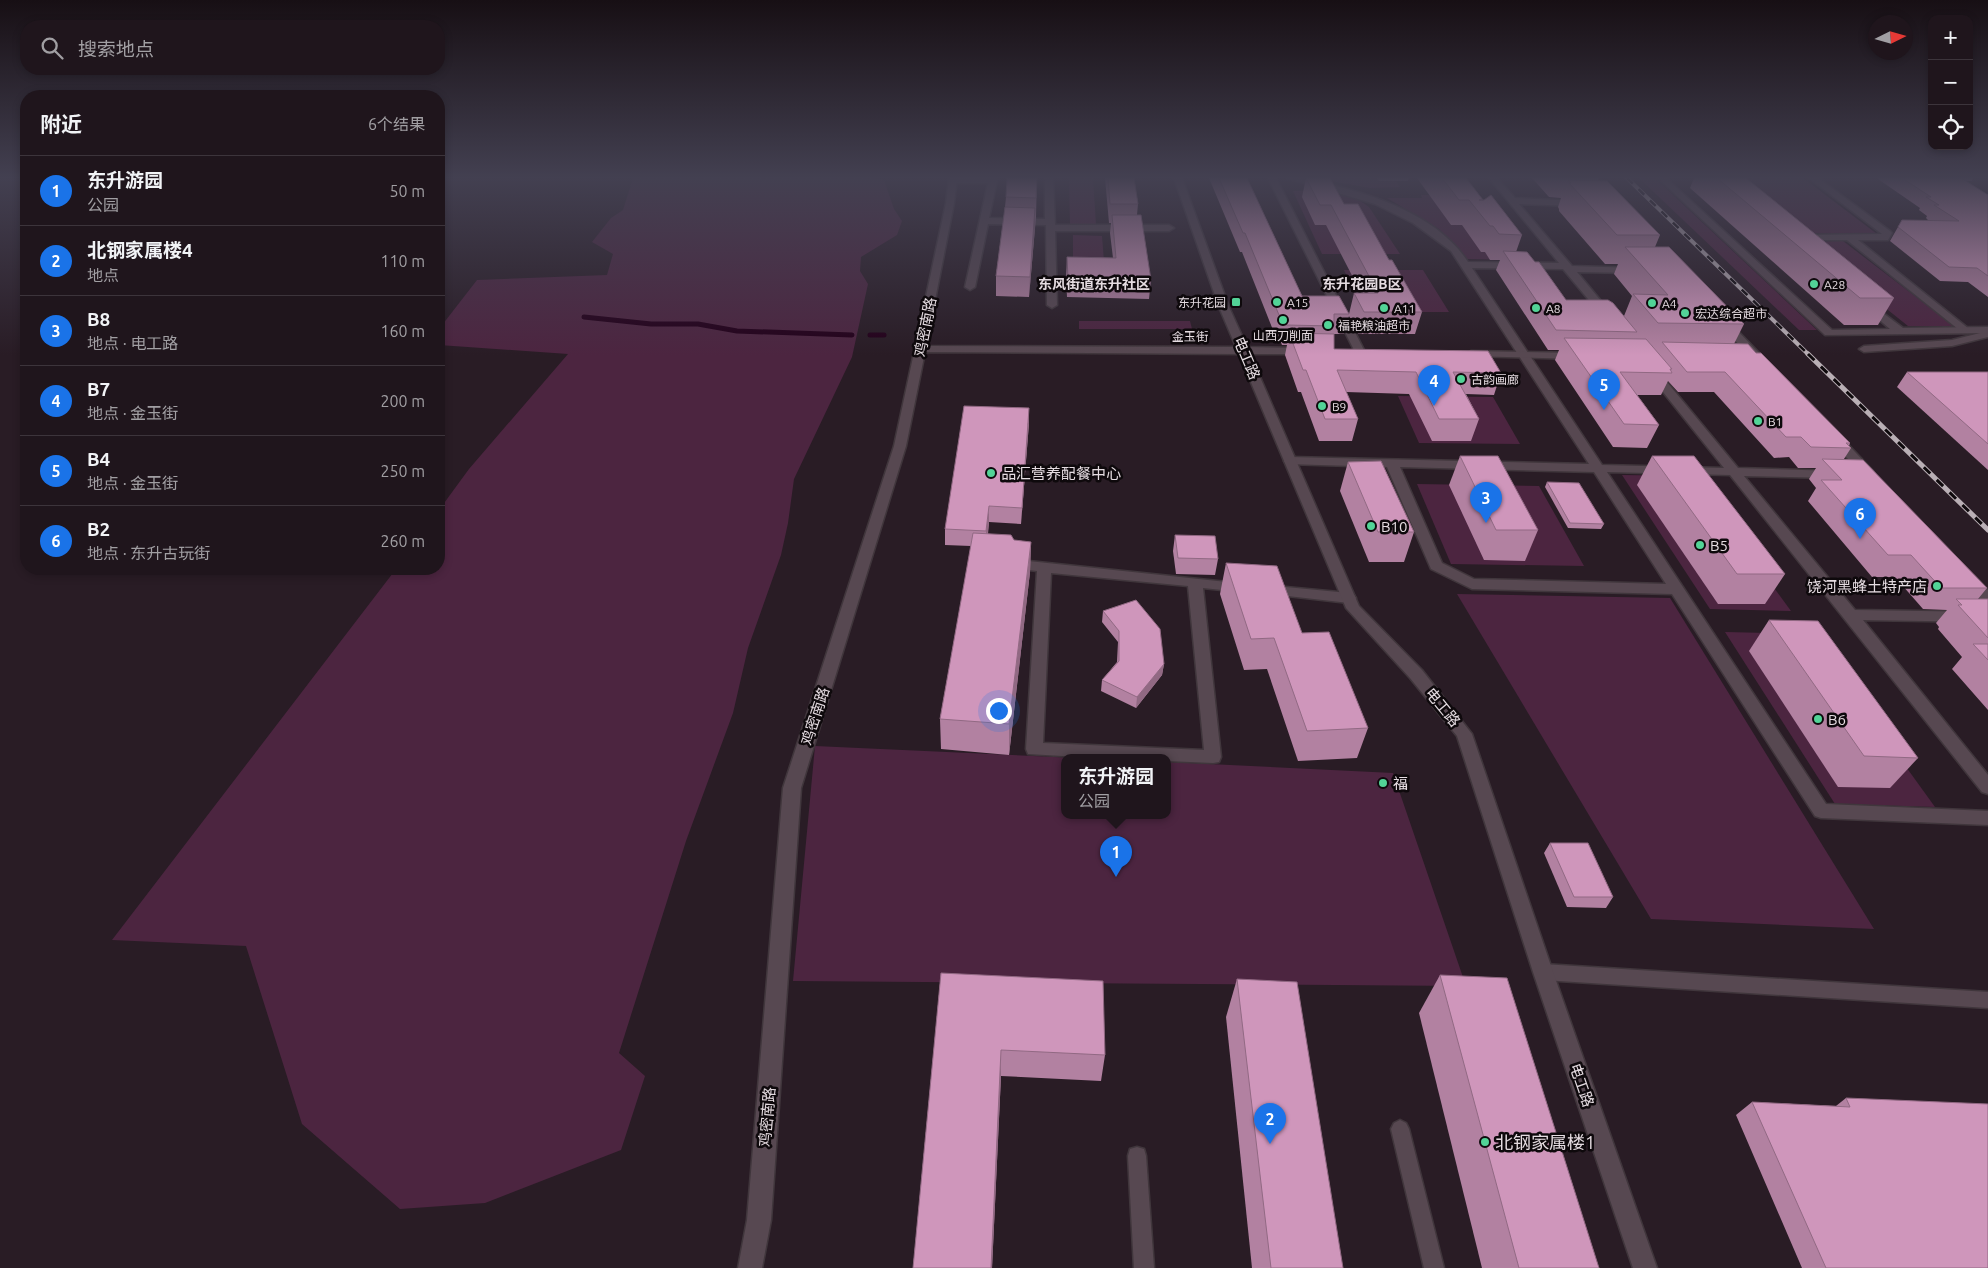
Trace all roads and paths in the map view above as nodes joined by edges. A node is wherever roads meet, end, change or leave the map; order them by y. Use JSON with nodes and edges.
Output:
{"nodes":[{"id":1,"x":943,"y":237,"type":"edge"},
{"id":2,"x":981,"y":237,"type":"edge"},
{"id":3,"x":1050,"y":237,"type":"edge"},
{"id":4,"x":1199,"y":237,"type":"edge"},
{"id":5,"x":1302,"y":237,"type":"edge"},
{"id":6,"x":1439,"y":237,"type":"edge"},
{"id":7,"x":1542,"y":237,"type":"edge"},
{"id":8,"x":1725,"y":237,"type":"edge"},
{"id":9,"x":1885,"y":237,"type":"edge"},
{"id":10,"x":1850,"y":238,"type":"junction"},
{"id":11,"x":1798,"y":244,"type":"edge"},
{"id":12,"x":1466,"y":265,"type":"junction"},
{"id":13,"x":1568,"y":268,"type":"junction"},
{"id":14,"x":1644,"y":270,"type":"edge"},
{"id":15,"x":970,"y":287,"type":"dead end"},
{"id":16,"x":1856,"y":294,"type":"edge"},
{"id":17,"x":1052,"y":305,"type":"dead end"},
{"id":18,"x":1714,"y":313,"type":"edge"},
{"id":19,"x":1616,"y":326,"type":"edge"},
{"id":20,"x":1966,"y":331,"type":"junction"},
{"id":21,"x":1901,"y":332,"type":"junction"},
{"id":22,"x":1988,"y":332,"type":"edge"},
{"id":23,"x":920,"y":349,"type":"junction"},
{"id":24,"x":1243,"y":349,"type":"junction"},
{"id":25,"x":1864,"y":349,"type":"dead end"},
{"id":26,"x":1312,"y":351,"type":"edge"},
{"id":27,"x":1360,"y":352,"type":"edge"},
{"id":28,"x":1458,"y":354,"type":"edge"},
{"id":29,"x":1526,"y":355,"type":"junction"},
{"id":30,"x":1593,"y":356,"type":"edge"},
{"id":31,"x":1739,"y":359,"type":"edge"},
{"id":32,"x":1645,"y":361,"type":"edge"},
{"id":33,"x":1829,"y":432,"type":"edge"},
{"id":34,"x":1290,"y":461,"type":"junction"},
{"id":35,"x":1392,"y":463,"type":"junction"},
{"id":36,"x":1600,"y":469,"type":"junction"},
{"id":37,"x":1735,"y":472,"type":"junction"},
{"id":38,"x":1019,"y":565,"type":"edge"},
{"id":39,"x":1044,"y":567,"type":"junction"},
{"id":40,"x":1962,"y":571,"type":"edge"},
{"id":41,"x":1195,"y":582,"type":"junction"},
{"id":42,"x":1678,"y":589,"type":"junction"},
{"id":43,"x":1349,"y":598,"type":"junction"},
{"id":44,"x":1988,"y":598,"type":"edge"},
{"id":45,"x":1851,"y":615,"type":"junction"},
{"id":46,"x":1988,"y":617,"type":"edge"},
{"id":47,"x":1146,"y":754,"type":"edge"},
{"id":48,"x":1171,"y":755,"type":"edge"},
{"id":49,"x":1988,"y":787,"type":"edge"},
{"id":50,"x":1988,"y":818,"type":"edge"},
{"id":51,"x":1543,"y":972,"type":"junction"},
{"id":52,"x":1988,"y":1000,"type":"edge"},
{"id":53,"x":1400,"y":1129,"type":"dead end"},
{"id":54,"x":1137,"y":1156,"type":"dead end"},
{"id":55,"x":750,"y":1268,"type":"edge"},
{"id":56,"x":1144,"y":1268,"type":"edge"},
{"id":57,"x":1434,"y":1268,"type":"edge"},
{"id":58,"x":1645,"y":1268,"type":"edge"}],
"edges":[{"from":1,"to":23,"type":"street","name":"鸡密南路"},
{"from":2,"to":15,"type":"street"},
{"from":3,"to":17,"type":"street"},
{"from":4,"to":24,"type":"street","name":"电工路"},
{"from":5,"to":27,"type":"street"},
{"from":6,"to":12,"type":"street"},
{"from":7,"to":13,"type":"street"},
{"from":8,"to":21,"type":"street"},
{"from":9,"to":10,"type":"street"},
{"from":10,"to":11,"type":"street"},
{"from":10,"to":20,"type":"lane"},
{"from":12,"to":13,"type":"street"},
{"from":12,"to":29,"type":"street"},
{"from":13,"to":14,"type":"street"},
{"from":13,"to":19,"type":"street"},
{"from":16,"to":21,"type":"street"},
{"from":18,"to":31,"type":"street"},
{"from":20,"to":21,"type":"street"},
{"from":20,"to":22,"type":"street"},
{"from":22,"to":25,"type":"lane"},
{"from":23,"to":24,"type":"street","name":"金玉街"},
{"from":23,"to":55,"type":"street","name":"鸡密南路"},
{"from":24,"to":26,"type":"street","name":"金玉街"},
{"from":24,"to":34,"type":"street","name":"电工路"},
{"from":28,"to":29,"type":"street"},
{"from":29,"to":30,"type":"street"},
{"from":29,"to":36,"type":"street"},
{"from":32,"to":37,"type":"street"},
{"from":33,"to":37,"type":"street"},
{"from":34,"to":35,"type":"street"},
{"from":34,"to":43,"type":"street","name":"电工路"},
{"from":35,"to":36,"type":"street"},
{"from":35,"to":42,"type":"street"},
{"from":36,"to":37,"type":"street"},
{"from":36,"to":42,"type":"street"},
{"from":37,"to":45,"type":"street"},
{"from":38,"to":39,"type":"street"},
{"from":39,"to":41,"type":"street"},
{"from":39,"to":47,"type":"street"},
{"from":40,"to":44,"type":"street"},
{"from":41,"to":43,"type":"street"},
{"from":41,"to":48,"type":"street"},
{"from":42,"to":50,"type":"street"},
{"from":43,"to":51,"type":"street","name":"电工路"},
{"from":45,"to":46,"type":"street"},
{"from":45,"to":49,"type":"street"},
{"from":51,"to":52,"type":"lane"},
{"from":51,"to":58,"type":"street","name":"电工路"},
{"from":53,"to":57,"type":"lane"},
{"from":54,"to":56,"type":"lane"}]}
